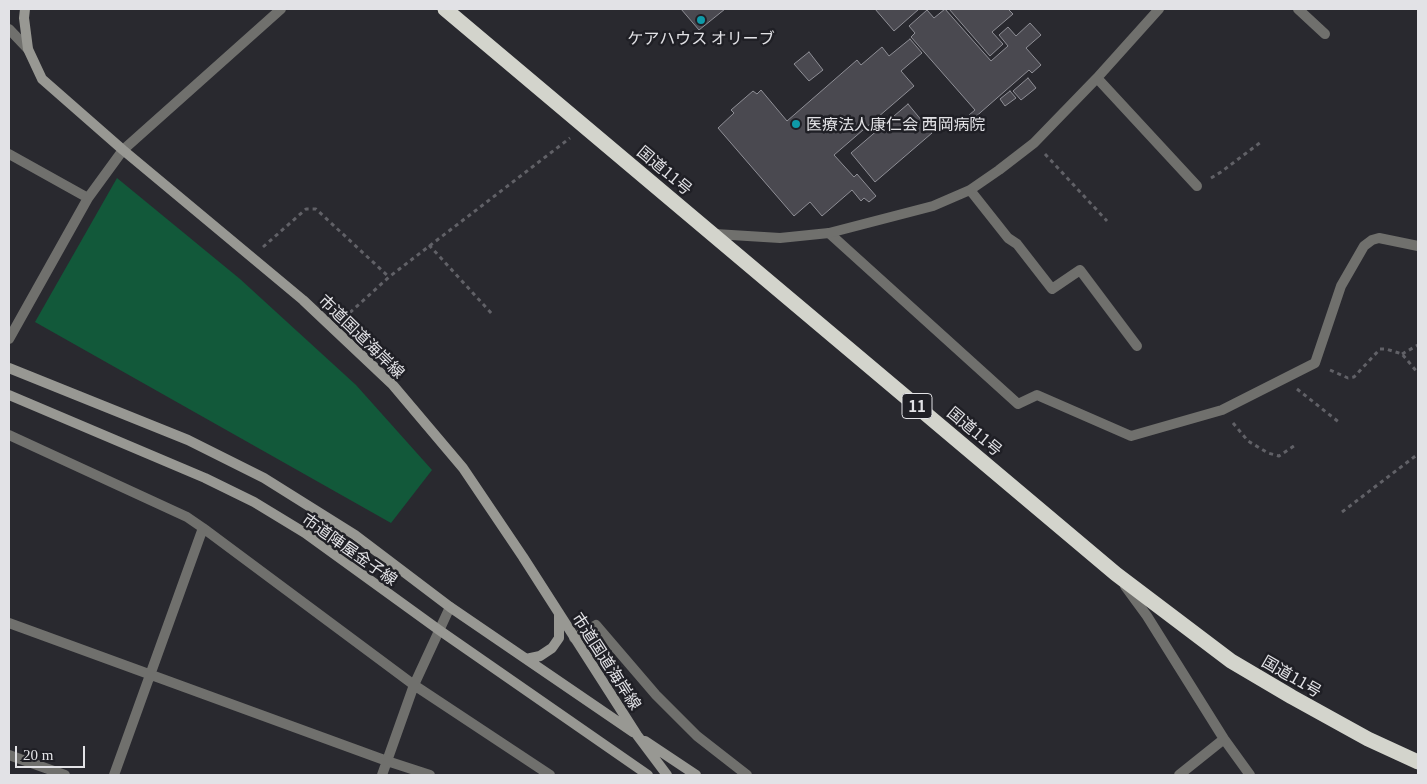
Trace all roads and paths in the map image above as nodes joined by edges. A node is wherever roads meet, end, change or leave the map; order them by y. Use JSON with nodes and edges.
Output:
{"nodes":[{"id":1,"x":25,"y":9,"type":"edge"},
{"id":2,"x":281,"y":9,"type":"edge"},
{"id":3,"x":445,"y":9,"type":"edge"},
{"id":4,"x":1159,"y":9,"type":"edge"},
{"id":5,"x":1298,"y":9,"type":"edge"},
{"id":6,"x":9,"y":29,"type":"edge"},
{"id":7,"x":1325,"y":34,"type":"dead end"},
{"id":8,"x":28,"y":49,"type":"junction"},
{"id":9,"x":1097,"y":78,"type":"junction"},
{"id":10,"x":586,"y":127,"type":"junction"},
{"id":11,"x":1261,"y":142,"type":"dead end"},
{"id":12,"x":1034,"y":143,"type":"junction"},
{"id":13,"x":123,"y":150,"type":"junction"},
{"id":14,"x":9,"y":154,"type":"edge"},
{"id":15,"x":1197,"y":186,"type":"joint"},
{"id":16,"x":970,"y":190,"type":"junction"},
{"id":17,"x":88,"y":198,"type":"junction"},
{"id":18,"x":1107,"y":221,"type":"dead end"},
{"id":19,"x":829,"y":233,"type":"junction"},
{"id":20,"x":715,"y":234,"type":"junction"},
{"id":21,"x":429,"y":245,"type":"junction"},
{"id":22,"x":1418,"y":246,"type":"edge"},
{"id":23,"x":251,"y":258,"type":"junction"},
{"id":24,"x":389,"y":277,"type":"junction"},
{"id":25,"x":493,"y":315,"type":"dead end"},
{"id":26,"x":333,"y":329,"type":"junction"},
{"id":27,"x":9,"y":339,"type":"edge"},
{"id":28,"x":1418,"y":345,"type":"edge"},
{"id":29,"x":1137,"y":346,"type":"dead end"},
{"id":30,"x":1402,"y":354,"type":"junction"},
{"id":31,"x":1315,"y":363,"type":"junction"},
{"id":32,"x":9,"y":368,"type":"edge"},
{"id":33,"x":1418,"y":373,"type":"edge"},
{"id":34,"x":1289,"y":376,"type":"junction"},
{"id":35,"x":9,"y":396,"type":"edge"},
{"id":36,"x":1222,"y":410,"type":"junction"},
{"id":37,"x":1340,"y":423,"type":"dead end"},
{"id":38,"x":9,"y":435,"type":"edge"},
{"id":39,"x":1294,"y":446,"type":"dead end"},
{"id":40,"x":1418,"y":454,"type":"edge"},
{"id":41,"x":1342,"y":512,"type":"dead end"},
{"id":42,"x":203,"y":528,"type":"junction"},
{"id":43,"x":1116,"y":574,"type":"junction"},
{"id":44,"x":450,"y":607,"type":"junction"},
{"id":45,"x":559,"y":613,"type":"junction"},
{"id":46,"x":9,"y":624,"type":"edge"},
{"id":47,"x":439,"y":630,"type":"junction"},
{"id":48,"x":574,"y":638,"type":"junction"},
{"id":49,"x":526,"y":659,"type":"junction"},
{"id":50,"x":150,"y":676,"type":"junction"},
{"id":51,"x":414,"y":685,"type":"junction"},
{"id":52,"x":637,"y":735,"type":"junction"},
{"id":53,"x":1224,"y":739,"type":"junction"},
{"id":54,"x":9,"y":755,"type":"edge"},
{"id":55,"x":387,"y":761,"type":"junction"},
{"id":56,"x":1418,"y":762,"type":"edge"},
{"id":57,"x":65,"y":775,"type":"edge"},
{"id":58,"x":114,"y":775,"type":"edge"},
{"id":59,"x":382,"y":775,"type":"edge"},
{"id":60,"x":430,"y":775,"type":"edge"},
{"id":61,"x":550,"y":775,"type":"edge"},
{"id":62,"x":648,"y":775,"type":"edge"},
{"id":63,"x":667,"y":775,"type":"edge"},
{"id":64,"x":696,"y":775,"type":"edge"},
{"id":65,"x":747,"y":775,"type":"edge"},
{"id":66,"x":1179,"y":775,"type":"edge"},
{"id":67,"x":1250,"y":775,"type":"edge"}],
"edges":[{"from":1,"to":8,"type":"street","name":"市道国道海岸線"},
{"from":2,"to":13,"type":"street"},
{"from":3,"to":10,"type":"highway","name":"国道11号","number":"11"},
{"from":4,"to":9,"type":"street"},
{"from":5,"to":7,"type":"street"},
{"from":6,"to":8,"type":"street"},
{"from":8,"to":13,"type":"street","name":"市道国道海岸線"},
{"from":9,"to":12,"type":"street"},
{"from":9,"to":15,"type":"street"},
{"from":10,"to":20,"type":"highway","name":"国道11号","number":"11"},
{"from":10,"to":21,"type":"path"},
{"from":11,"to":15,"type":"path"},
{"from":12,"to":16,"type":"street"},
{"from":12,"to":18,"type":"path"},
{"from":13,"to":17,"type":"street"},
{"from":13,"to":23,"type":"street","name":"市道国道海岸線"},
{"from":14,"to":17,"type":"street"},
{"from":16,"to":19,"type":"street"},
{"from":16,"to":29,"type":"street"},
{"from":17,"to":27,"type":"street"},
{"from":19,"to":20,"type":"street"},
{"from":19,"to":36,"type":"street"},
{"from":20,"to":43,"type":"highway","name":"国道11号","number":"11"},
{"from":21,"to":24,"type":"path"},
{"from":21,"to":25,"type":"path"},
{"from":22,"to":31,"type":"street"},
{"from":23,"to":24,"type":"path"},
{"from":23,"to":26,"type":"street","name":"市道国道海岸線"},
{"from":24,"to":26,"type":"path"},
{"from":26,"to":45,"type":"street","name":"市道国道海岸線"},
{"from":28,"to":30,"type":"path"},
{"from":30,"to":31,"type":"path"},
{"from":30,"to":33,"type":"path"},
{"from":31,"to":34,"type":"street"},
{"from":32,"to":44,"type":"street","name":"市道陣屋金子線"},
{"from":34,"to":36,"type":"street"},
{"from":34,"to":37,"type":"path"},
{"from":35,"to":47,"type":"street","name":"市道陣屋金子線"},
{"from":36,"to":39,"type":"path"},
{"from":38,"to":42,"type":"street"},
{"from":40,"to":41,"type":"path"},
{"from":42,"to":50,"type":"street"},
{"from":42,"to":51,"type":"street"},
{"from":43,"to":53,"type":"street"},
{"from":43,"to":56,"type":"highway","name":"国道11号","number":"11"},
{"from":44,"to":47,"type":"street"},
{"from":44,"to":49,"type":"street","name":"市道陣屋金子線"},
{"from":45,"to":48,"type":"street","name":"市道国道海岸線"},
{"from":45,"to":49,"type":"street"},
{"from":46,"to":50,"type":"street"},
{"from":47,"to":51,"type":"street"},
{"from":47,"to":62,"type":"street","name":"市道陣屋金子線"},
{"from":48,"to":52,"type":"street","name":"市道国道海岸線"},
{"from":48,"to":65,"type":"street"},
{"from":49,"to":52,"type":"street","name":"市道陣屋金子線"},
{"from":50,"to":55,"type":"street"},
{"from":50,"to":58,"type":"street"},
{"from":51,"to":55,"type":"street"},
{"from":51,"to":61,"type":"street"},
{"from":52,"to":63,"type":"street","name":"市道国道海岸線"},
{"from":52,"to":64,"type":"street","name":"市道国道海岸線"},
{"from":53,"to":66,"type":"street"},
{"from":53,"to":67,"type":"street"},
{"from":54,"to":57,"type":"street"},
{"from":55,"to":59,"type":"street"},
{"from":55,"to":60,"type":"street"}]}
